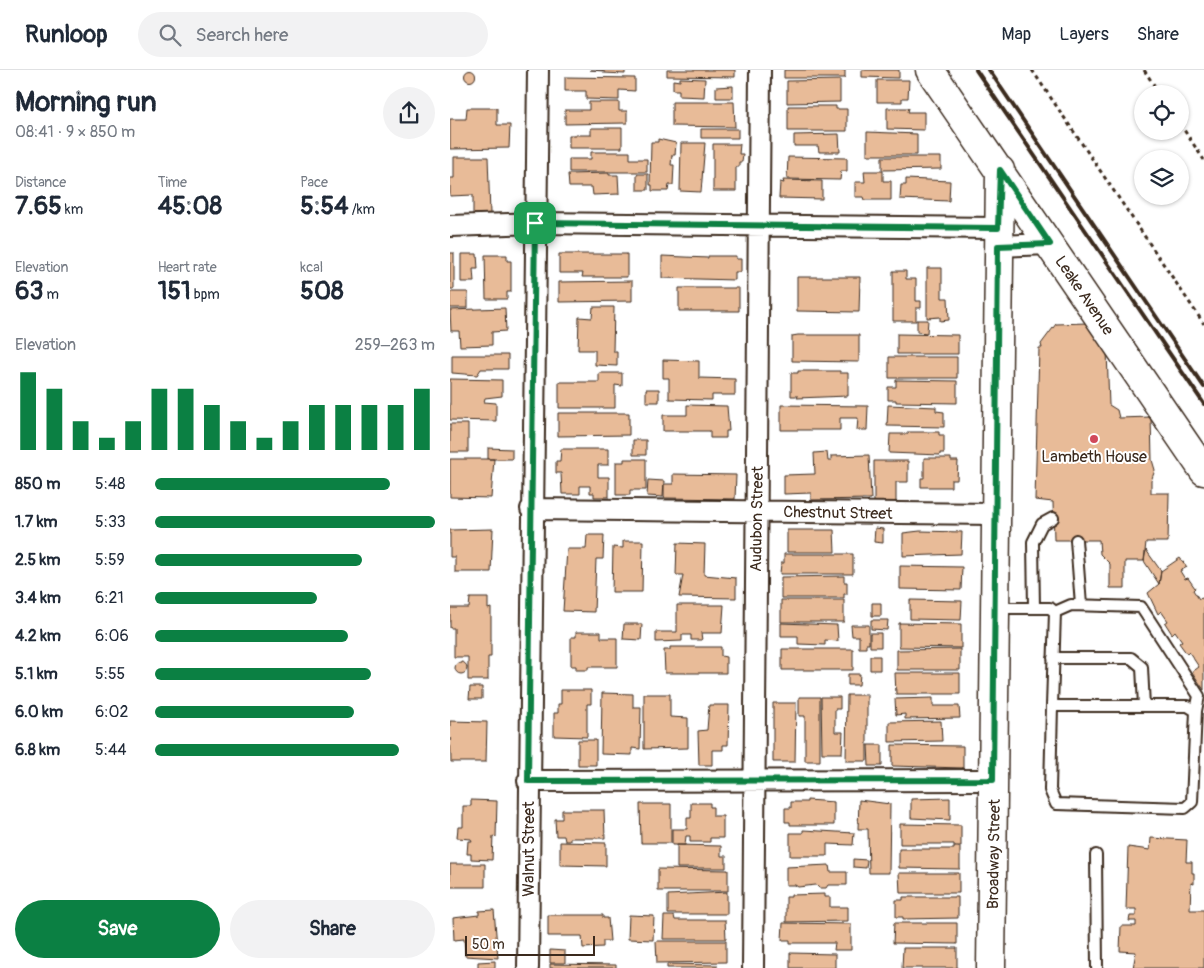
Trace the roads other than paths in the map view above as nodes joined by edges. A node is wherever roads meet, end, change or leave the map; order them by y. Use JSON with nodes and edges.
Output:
{"nodes":[{"id":1,"x":538,"y":70,"type":"edge"},
{"id":2,"x":760,"y":70,"type":"edge"},
{"id":3,"x":930,"y":70,"type":"edge"},
{"id":4,"x":1000,"y":170,"type":"junction"},
{"id":5,"x":535,"y":223,"type":"junction"},
{"id":6,"x":450,"y":226,"type":"edge"},
{"id":7,"x":760,"y":226,"type":"junction"},
{"id":8,"x":998,"y":237,"type":"junction"},
{"id":9,"x":1050,"y":244,"type":"junction"},
{"id":10,"x":1204,"y":472,"type":"edge"},
{"id":11,"x":531,"y":509,"type":"junction"},
{"id":12,"x":756,"y":511,"type":"junction"},
{"id":13,"x":996,"y":514,"type":"junction"},
{"id":14,"x":1053,"y":518,"type":"dead end"},
{"id":15,"x":1076,"y":540,"type":"dead end"},
{"id":16,"x":1081,"y":605,"type":"junction"},
{"id":17,"x":995,"y":608,"type":"junction"},
{"id":18,"x":1034,"y":608,"type":"junction"},
{"id":19,"x":1055,"y":612,"type":"junction"},
{"id":20,"x":1053,"y":658,"type":"junction"},
{"id":21,"x":1052,"y":706,"type":"junction"},
{"id":22,"x":1144,"y":706,"type":"junction"},
{"id":23,"x":1196,"y":711,"type":"junction"},
{"id":24,"x":993,"y":780,"type":"junction"},
{"id":25,"x":528,"y":781,"type":"junction"},
{"id":26,"x":753,"y":782,"type":"junction"},
{"id":27,"x":1096,"y":855,"type":"dead end"},
{"id":28,"x":528,"y":968,"type":"edge"},
{"id":29,"x":753,"y":968,"type":"edge"},
{"id":30,"x":991,"y":968,"type":"edge"},
{"id":31,"x":1097,"y":968,"type":"edge"}],
"edges":[{"from":1,"to":5,"type":"street","name":"Walnut Street"},
{"from":2,"to":7,"type":"street","name":"Audubon Street"},
{"from":3,"to":4,"type":"street","name":"Leake Avenue"},
{"from":4,"to":8,"type":"street","name":"Broadway Street"},
{"from":4,"to":9,"type":"street","name":"Leake Avenue"},
{"from":5,"to":6,"type":"street"},
{"from":5,"to":7,"type":"street"},
{"from":5,"to":11,"type":"street","name":"Walnut Street"},
{"from":7,"to":8,"type":"street"},
{"from":7,"to":12,"type":"street","name":"Audubon Street"},
{"from":8,"to":9,"type":"street"},
{"from":8,"to":13,"type":"street","name":"Broadway Street"},
{"from":9,"to":10,"type":"street","name":"Leake Avenue"},
{"from":11,"to":12,"type":"street","name":"Chestnut Street"},
{"from":11,"to":25,"type":"street","name":"Walnut Street"},
{"from":12,"to":13,"type":"street","name":"Chestnut Street"},
{"from":12,"to":26,"type":"street","name":"Audubon Street"},
{"from":13,"to":17,"type":"street","name":"Broadway Street"},
{"from":14,"to":18,"type":"lane"},
{"from":15,"to":16,"type":"lane"},
{"from":16,"to":19,"type":"lane"},
{"from":16,"to":23,"type":"lane"},
{"from":17,"to":18,"type":"lane"},
{"from":17,"to":24,"type":"street","name":"Broadway Street"},
{"from":18,"to":19,"type":"lane"},
{"from":19,"to":20,"type":"lane"},
{"from":20,"to":21,"type":"lane"},
{"from":20,"to":22,"type":"lane"},
{"from":21,"to":22,"type":"lane"},
{"from":21,"to":23,"type":"lane"},
{"from":22,"to":23,"type":"lane"},
{"from":24,"to":26,"type":"street"},
{"from":24,"to":30,"type":"street","name":"Broadway Street"},
{"from":25,"to":26,"type":"street"},
{"from":25,"to":28,"type":"street","name":"Walnut Street"},
{"from":26,"to":29,"type":"street","name":"Audubon Street"},
{"from":27,"to":31,"type":"lane"}]}
